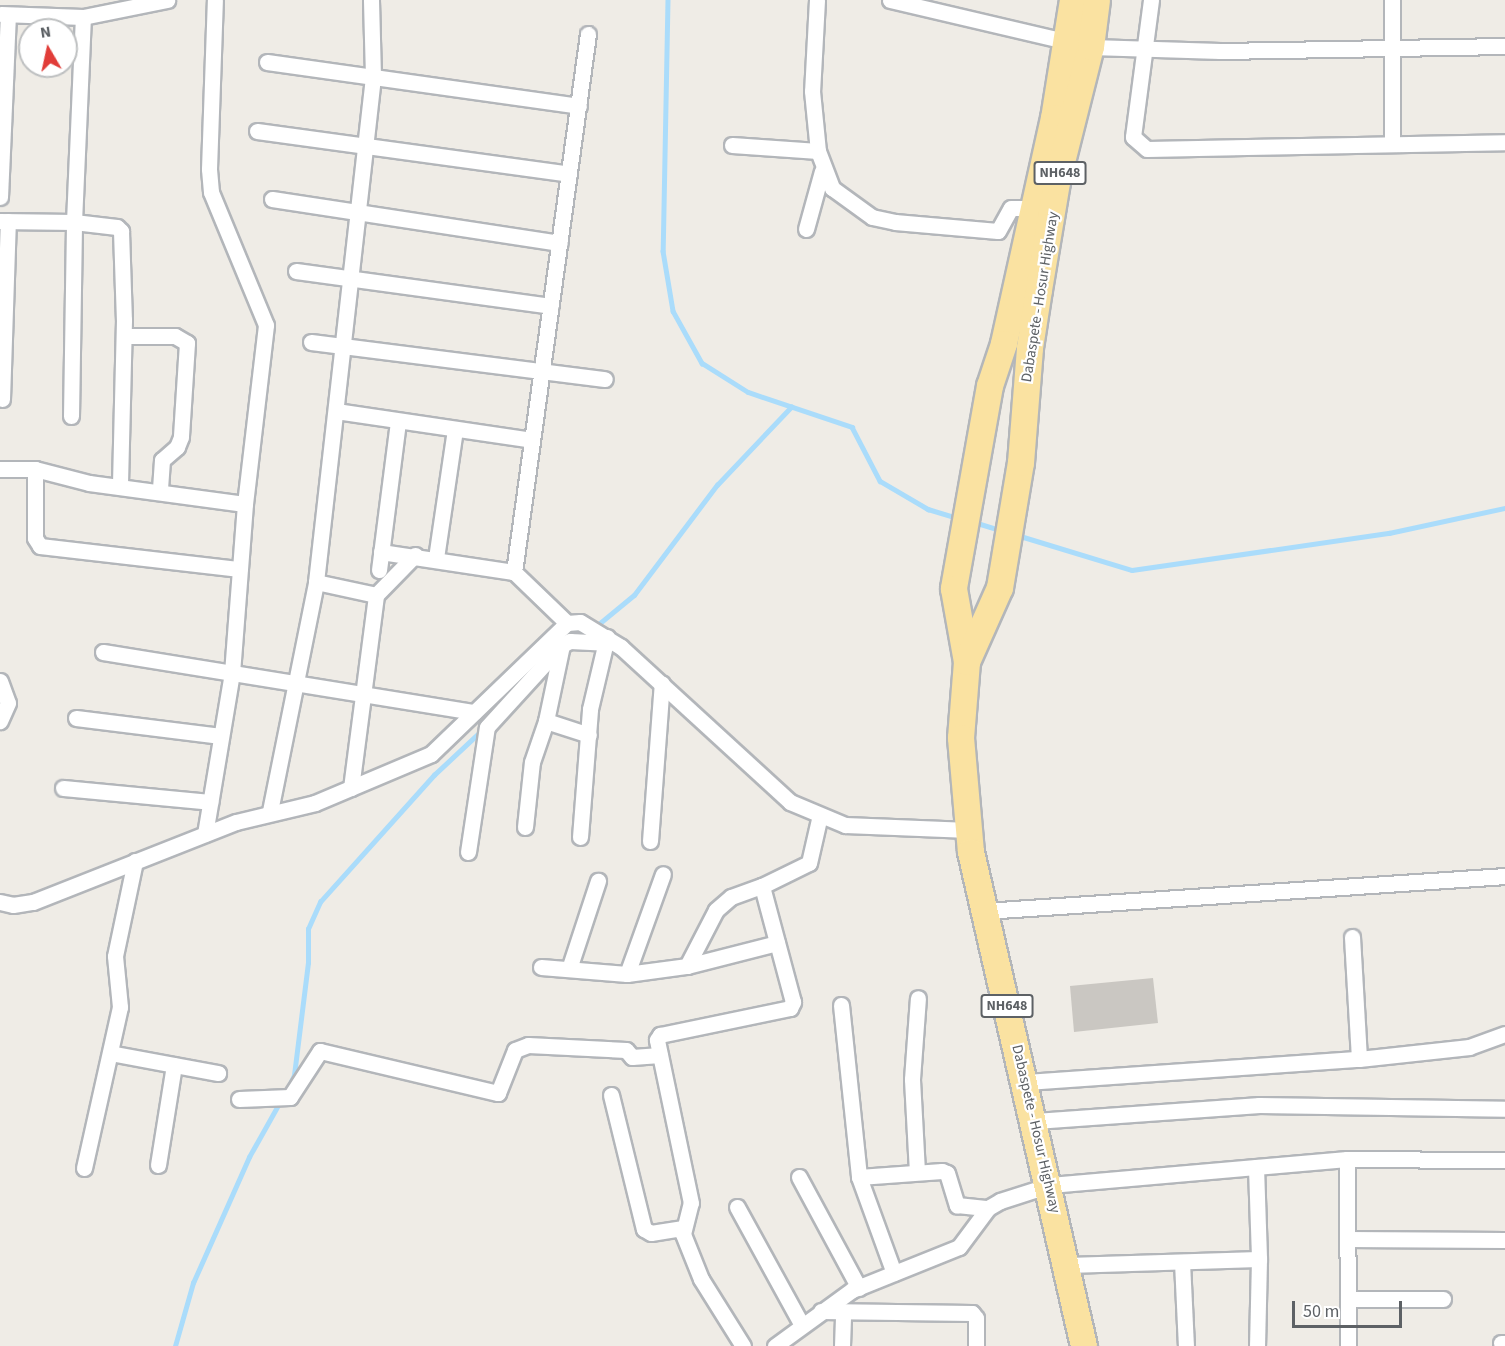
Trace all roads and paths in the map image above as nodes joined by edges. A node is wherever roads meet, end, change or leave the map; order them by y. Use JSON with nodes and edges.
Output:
{"nodes":[{"id":1,"x":167,"y":0,"type":"edge"},
{"id":2,"x":215,"y":0,"type":"edge"},
{"id":3,"x":371,"y":0,"type":"edge"},
{"id":4,"x":817,"y":0,"type":"edge"},
{"id":5,"x":890,"y":0,"type":"edge"},
{"id":6,"x":1073,"y":0,"type":"edge"},
{"id":7,"x":1097,"y":0,"type":"edge"},
{"id":8,"x":1151,"y":0,"type":"edge"},
{"id":9,"x":1392,"y":0,"type":"edge"},
{"id":10,"x":139,"y":3,"type":"edge"},
{"id":11,"x":4,"y":15,"type":"edge"},
{"id":12,"x":84,"y":17,"type":"junction"},
{"id":13,"x":588,"y":34,"type":"dead end"},
{"id":14,"x":1079,"y":46,"type":"junction"},
{"id":15,"x":1393,"y":46,"type":"junction"},
{"id":16,"x":1505,"y":46,"type":"edge"},
{"id":17,"x":1142,"y":49,"type":"junction"},
{"id":18,"x":267,"y":62,"type":"dead end"},
{"id":19,"x":373,"y":77,"type":"junction"},
{"id":20,"x":579,"y":106,"type":"junction"},
{"id":21,"x":257,"y":131,"type":"dead end"},
{"id":22,"x":1505,"y":142,"type":"edge"},
{"id":23,"x":1392,"y":143,"type":"junction"},
{"id":24,"x":363,"y":145,"type":"junction"},
{"id":25,"x":732,"y":145,"type":"dead end"},
{"id":26,"x":818,"y":151,"type":"junction"},
{"id":27,"x":822,"y":171,"type":"junction"},
{"id":28,"x":569,"y":174,"type":"junction"},
{"id":29,"x":0,"y":197,"type":"edge"},
{"id":30,"x":272,"y":199,"type":"dead end"},
{"id":31,"x":1034,"y":208,"type":"junction"},
{"id":32,"x":356,"y":212,"type":"junction"},
{"id":33,"x":4,"y":221,"type":"edge"},
{"id":34,"x":74,"y":222,"type":"junction"},
{"id":35,"x":806,"y":229,"type":"dead end"},
{"id":36,"x":560,"y":243,"type":"junction"},
{"id":37,"x":296,"y":271,"type":"dead end"},
{"id":38,"x":350,"y":279,"type":"junction"},
{"id":39,"x":551,"y":306,"type":"junction"},
{"id":40,"x":124,"y":336,"type":"junction"},
{"id":41,"x":311,"y":342,"type":"dead end"},
{"id":42,"x":1004,"y":344,"type":"junction"},
{"id":43,"x":344,"y":346,"type":"junction"},
{"id":44,"x":1029,"y":348,"type":"junction"},
{"id":45,"x":542,"y":370,"type":"junction"},
{"id":46,"x":605,"y":379,"type":"dead end"},
{"id":47,"x":2,"y":399,"type":"dead end"},
{"id":48,"x":336,"y":411,"type":"junction"},
{"id":49,"x":71,"y":416,"type":"dead end"},
{"id":50,"x":398,"y":421,"type":"junction"},
{"id":51,"x":455,"y":430,"type":"junction"},
{"id":52,"x":532,"y":440,"type":"junction"},
{"id":53,"x":0,"y":469,"type":"edge"},
{"id":54,"x":35,"y":469,"type":"junction"},
{"id":55,"x":120,"y":487,"type":"junction"},
{"id":56,"x":160,"y":492,"type":"junction"},
{"id":57,"x":245,"y":504,"type":"junction"},
{"id":58,"x":381,"y":552,"type":"junction"},
{"id":59,"x":415,"y":555,"type":"junction"},
{"id":60,"x":436,"y":558,"type":"junction"},
{"id":61,"x":240,"y":569,"type":"junction"},
{"id":62,"x":379,"y":570,"type":"dead end"},
{"id":63,"x":514,"y":572,"type":"junction"},
{"id":64,"x":316,"y":582,"type":"junction"},
{"id":65,"x":376,"y":595,"type":"junction"},
{"id":66,"x":574,"y":622,"type":"junction"},
{"id":67,"x":606,"y":639,"type":"junction"},
{"id":68,"x":562,"y":645,"type":"junction"},
{"id":69,"x":103,"y":652,"type":"dead end"},
{"id":70,"x":967,"y":662,"type":"junction"},
{"id":71,"x":232,"y":673,"type":"junction"},
{"id":72,"x":0,"y":681,"type":"edge"},
{"id":73,"x":296,"y":683,"type":"junction"},
{"id":74,"x":663,"y":683,"type":"junction"},
{"id":75,"x":366,"y":694,"type":"junction"},
{"id":76,"x":474,"y":712,"type":"junction"},
{"id":77,"x":76,"y":718,"type":"dead end"},
{"id":78,"x":0,"y":721,"type":"edge"},
{"id":79,"x":546,"y":721,"type":"junction"},
{"id":80,"x":589,"y":735,"type":"junction"},
{"id":81,"x":221,"y":736,"type":"junction"},
{"id":82,"x":63,"y":788,"type":"dead end"},
{"id":83,"x":351,"y":788,"type":"junction"},
{"id":84,"x":210,"y":802,"type":"junction"},
{"id":85,"x":270,"y":811,"type":"junction"},
{"id":86,"x":820,"y":815,"type":"junction"},
{"id":87,"x":525,"y":827,"type":"dead end"},
{"id":88,"x":969,"y":830,"type":"junction"},
{"id":89,"x":205,"y":834,"type":"junction"},
{"id":90,"x":580,"y":837,"type":"dead end"},
{"id":91,"x":650,"y":841,"type":"dead end"},
{"id":92,"x":468,"y":852,"type":"dead end"},
{"id":93,"x":135,"y":861,"type":"junction"},
{"id":94,"x":663,"y":874,"type":"dead end"},
{"id":95,"x":1505,"y":876,"type":"edge"},
{"id":96,"x":598,"y":881,"type":"dead end"},
{"id":97,"x":762,"y":886,"type":"junction"},
{"id":98,"x":0,"y":902,"type":"edge"},
{"id":99,"x":984,"y":910,"type":"junction"},
{"id":100,"x":1352,"y":937,"type":"dead end"},
{"id":101,"x":777,"y":943,"type":"junction"},
{"id":102,"x":687,"y":966,"type":"junction"},
{"id":103,"x":542,"y":967,"type":"dead end"},
{"id":104,"x":569,"y":969,"type":"junction"},
{"id":105,"x":627,"y":974,"type":"junction"},
{"id":106,"x":918,"y":998,"type":"dead end"},
{"id":107,"x":842,"y":1005,"type":"dead end"},
{"id":108,"x":1505,"y":1034,"type":"edge"},
{"id":109,"x":110,"y":1053,"type":"junction"},
{"id":110,"x":660,"y":1055,"type":"junction"},
{"id":111,"x":1359,"y":1059,"type":"junction"},
{"id":112,"x":174,"y":1065,"type":"junction"},
{"id":113,"x":218,"y":1073,"type":"dead end"},
{"id":114,"x":1026,"y":1082,"type":"junction"},
{"id":115,"x":611,"y":1095,"type":"dead end"},
{"id":116,"x":239,"y":1099,"type":"dead end"},
{"id":117,"x":1505,"y":1109,"type":"edge"},
{"id":118,"x":1035,"y":1120,"type":"junction"},
{"id":119,"x":1347,"y":1159,"type":"junction"},
{"id":120,"x":1505,"y":1160,"type":"edge"},
{"id":121,"x":158,"y":1165,"type":"dead end"},
{"id":122,"x":1256,"y":1167,"type":"junction"},
{"id":123,"x":84,"y":1168,"type":"dead end"},
{"id":124,"x":917,"y":1172,"type":"junction"},
{"id":125,"x":799,"y":1177,"type":"dead end"},
{"id":126,"x":859,"y":1177,"type":"junction"},
{"id":127,"x":1050,"y":1185,"type":"junction"},
{"id":128,"x":737,"y":1207,"type":"dead end"},
{"id":129,"x":987,"y":1208,"type":"junction"},
{"id":130,"x":682,"y":1228,"type":"junction"},
{"id":131,"x":1347,"y":1239,"type":"junction"},
{"id":132,"x":1505,"y":1240,"type":"edge"},
{"id":133,"x":1259,"y":1259,"type":"junction"},
{"id":134,"x":1182,"y":1262,"type":"junction"},
{"id":135,"x":1067,"y":1265,"type":"junction"},
{"id":136,"x":894,"y":1273,"type":"junction"},
{"id":137,"x":859,"y":1288,"type":"junction"},
{"id":138,"x":1348,"y":1299,"type":"junction"},
{"id":139,"x":1443,"y":1299,"type":"dead end"},
{"id":140,"x":822,"y":1311,"type":"junction"},
{"id":141,"x":843,"y":1312,"type":"junction"},
{"id":142,"x":802,"y":1325,"type":"junction"},
{"id":143,"x":743,"y":1346,"type":"edge"},
{"id":144,"x":775,"y":1346,"type":"edge"},
{"id":145,"x":842,"y":1346,"type":"edge"},
{"id":146,"x":976,"y":1346,"type":"edge"},
{"id":147,"x":1084,"y":1346,"type":"edge"},
{"id":148,"x":1186,"y":1346,"type":"edge"},
{"id":149,"x":1257,"y":1346,"type":"edge"},
{"id":150,"x":1348,"y":1346,"type":"edge"}],
"edges":[{"from":1,"to":10,"type":"street"},
{"from":2,"to":57,"type":"street"},
{"from":3,"to":19,"type":"street"},
{"from":4,"to":26,"type":"street"},
{"from":5,"to":14,"type":"street"},
{"from":6,"to":14,"type":"highway","number":"NH648"},
{"from":7,"to":14,"type":"highway","name":"Dabaspete - Hosur Highway","number":"NH648"},
{"from":8,"to":17,"type":"street"},
{"from":9,"to":15,"type":"street"},
{"from":10,"to":12,"type":"street"},
{"from":11,"to":12,"type":"street"},
{"from":11,"to":29,"type":"street"},
{"from":12,"to":34,"type":"street"},
{"from":13,"to":20,"type":"street"},
{"from":14,"to":17,"type":"street"},
{"from":14,"to":31,"type":"highway","number":"NH648"},
{"from":14,"to":44,"type":"highway","name":"Dabaspete - Hosur Highway","number":"NH648"},
{"from":15,"to":16,"type":"street"},
{"from":15,"to":17,"type":"street"},
{"from":15,"to":23,"type":"street"},
{"from":17,"to":23,"type":"street"},
{"from":18,"to":19,"type":"street"},
{"from":19,"to":20,"type":"street"},
{"from":19,"to":24,"type":"street"},
{"from":20,"to":28,"type":"street"},
{"from":21,"to":24,"type":"street"},
{"from":22,"to":23,"type":"street"},
{"from":24,"to":28,"type":"street"},
{"from":24,"to":32,"type":"street"},
{"from":25,"to":26,"type":"street"},
{"from":26,"to":27,"type":"street"},
{"from":27,"to":31,"type":"street"},
{"from":27,"to":35,"type":"street"},
{"from":28,"to":36,"type":"street"},
{"from":30,"to":32,"type":"street"},
{"from":31,"to":42,"type":"highway","number":"NH648"},
{"from":32,"to":36,"type":"street"},
{"from":32,"to":38,"type":"street"},
{"from":33,"to":34,"type":"street"},
{"from":33,"to":47,"type":"street"},
{"from":34,"to":40,"type":"street"},
{"from":34,"to":49,"type":"street"},
{"from":36,"to":39,"type":"street"},
{"from":37,"to":38,"type":"street"},
{"from":38,"to":39,"type":"street"},
{"from":38,"to":43,"type":"street"},
{"from":39,"to":45,"type":"street"},
{"from":40,"to":55,"type":"street"},
{"from":40,"to":56,"type":"street"},
{"from":41,"to":43,"type":"street"},
{"from":42,"to":44,"type":"highway"},
{"from":42,"to":70,"type":"highway","name":"Dabaspete - Hosur Highway","number":"NH648"},
{"from":43,"to":45,"type":"street"},
{"from":43,"to":48,"type":"street"},
{"from":44,"to":70,"type":"highway","name":"Dabaspete - Hosur Highway","number":"NH648"},
{"from":45,"to":46,"type":"street"},
{"from":45,"to":52,"type":"street"},
{"from":48,"to":50,"type":"street"},
{"from":48,"to":64,"type":"street"},
{"from":50,"to":51,"type":"street"},
{"from":50,"to":58,"type":"street"},
{"from":51,"to":52,"type":"street"},
{"from":51,"to":60,"type":"street"},
{"from":52,"to":63,"type":"street"},
{"from":53,"to":54,"type":"street"},
{"from":54,"to":55,"type":"street"},
{"from":54,"to":61,"type":"street"},
{"from":55,"to":56,"type":"street"},
{"from":56,"to":57,"type":"street"},
{"from":57,"to":61,"type":"street"},
{"from":58,"to":59,"type":"street"},
{"from":58,"to":62,"type":"street"},
{"from":59,"to":60,"type":"street"},
{"from":59,"to":65,"type":"street"},
{"from":60,"to":63,"type":"street"},
{"from":61,"to":71,"type":"street"},
{"from":63,"to":66,"type":"street"},
{"from":64,"to":65,"type":"street"},
{"from":64,"to":73,"type":"street"},
{"from":65,"to":75,"type":"street"},
{"from":66,"to":67,"type":"street"},
{"from":66,"to":76,"type":"street"},
{"from":67,"to":68,"type":"street"},
{"from":67,"to":74,"type":"street"},
{"from":67,"to":80,"type":"street"},
{"from":68,"to":79,"type":"street"},
{"from":68,"to":92,"type":"street"},
{"from":69,"to":71,"type":"street"},
{"from":70,"to":88,"type":"highway","name":"Dabaspete - Hosur Highway","number":"NH648"},
{"from":71,"to":73,"type":"street"},
{"from":71,"to":81,"type":"street"},
{"from":72,"to":78,"type":"street"},
{"from":73,"to":75,"type":"street"},
{"from":73,"to":85,"type":"street"},
{"from":74,"to":86,"type":"street"},
{"from":74,"to":91,"type":"street"},
{"from":75,"to":76,"type":"street"},
{"from":75,"to":83,"type":"street"},
{"from":76,"to":83,"type":"street"},
{"from":77,"to":81,"type":"street"},
{"from":79,"to":80,"type":"street"},
{"from":79,"to":87,"type":"street"},
{"from":80,"to":90,"type":"street"},
{"from":81,"to":84,"type":"street"},
{"from":82,"to":84,"type":"street"},
{"from":83,"to":85,"type":"street"},
{"from":84,"to":89,"type":"street"},
{"from":85,"to":89,"type":"street"},
{"from":86,"to":88,"type":"street"},
{"from":86,"to":97,"type":"street"},
{"from":88,"to":99,"type":"highway","name":"Dabaspete - Hosur Highway","number":"NH648"},
{"from":89,"to":93,"type":"street"},
{"from":93,"to":98,"type":"street"},
{"from":93,"to":109,"type":"street"},
{"from":94,"to":105,"type":"street"},
{"from":95,"to":99,"type":"street"},
{"from":96,"to":104,"type":"street"},
{"from":97,"to":101,"type":"street"},
{"from":97,"to":102,"type":"street"},
{"from":99,"to":114,"type":"highway","name":"Dabaspete - Hosur Highway","number":"NH648"},
{"from":100,"to":111,"type":"street"},
{"from":101,"to":102,"type":"street"},
{"from":101,"to":110,"type":"street"},
{"from":102,"to":105,"type":"street"},
{"from":103,"to":104,"type":"street"},
{"from":104,"to":105,"type":"street"},
{"from":106,"to":124,"type":"street"},
{"from":107,"to":126,"type":"street"},
{"from":108,"to":111,"type":"street"},
{"from":109,"to":112,"type":"street"},
{"from":109,"to":123,"type":"street"},
{"from":110,"to":116,"type":"street"},
{"from":110,"to":130,"type":"street"},
{"from":111,"to":114,"type":"street"},
{"from":112,"to":113,"type":"street"},
{"from":112,"to":121,"type":"street"},
{"from":114,"to":118,"type":"highway","name":"Dabaspete - Hosur Highway","number":"NH648"},
{"from":115,"to":130,"type":"street"},
{"from":117,"to":118,"type":"street"},
{"from":118,"to":127,"type":"highway","name":"Dabaspete - Hosur Highway","number":"NH648"},
{"from":119,"to":120,"type":"street"},
{"from":119,"to":122,"type":"street"},
{"from":119,"to":131,"type":"street"},
{"from":122,"to":127,"type":"street"},
{"from":122,"to":133,"type":"street"},
{"from":124,"to":126,"type":"street"},
{"from":124,"to":129,"type":"street"},
{"from":125,"to":137,"type":"street"},
{"from":126,"to":136,"type":"street"},
{"from":127,"to":129,"type":"street"},
{"from":127,"to":135,"type":"highway","name":"Dabaspete - Hosur Highway","number":"NH648"},
{"from":128,"to":142,"type":"street"},
{"from":129,"to":136,"type":"street"},
{"from":130,"to":143,"type":"street"},
{"from":131,"to":132,"type":"street"},
{"from":131,"to":138,"type":"street"},
{"from":133,"to":134,"type":"street"},
{"from":133,"to":149,"type":"street"},
{"from":134,"to":135,"type":"street"},
{"from":134,"to":148,"type":"street"},
{"from":135,"to":147,"type":"highway","name":"Dabaspete - Hosur Highway","number":"NH648"},
{"from":136,"to":137,"type":"street"},
{"from":137,"to":140,"type":"street"},
{"from":138,"to":139,"type":"street"},
{"from":138,"to":150,"type":"street"},
{"from":140,"to":141,"type":"street"},
{"from":140,"to":142,"type":"street"},
{"from":141,"to":145,"type":"street"},
{"from":141,"to":146,"type":"street"},
{"from":142,"to":144,"type":"street"}]}
